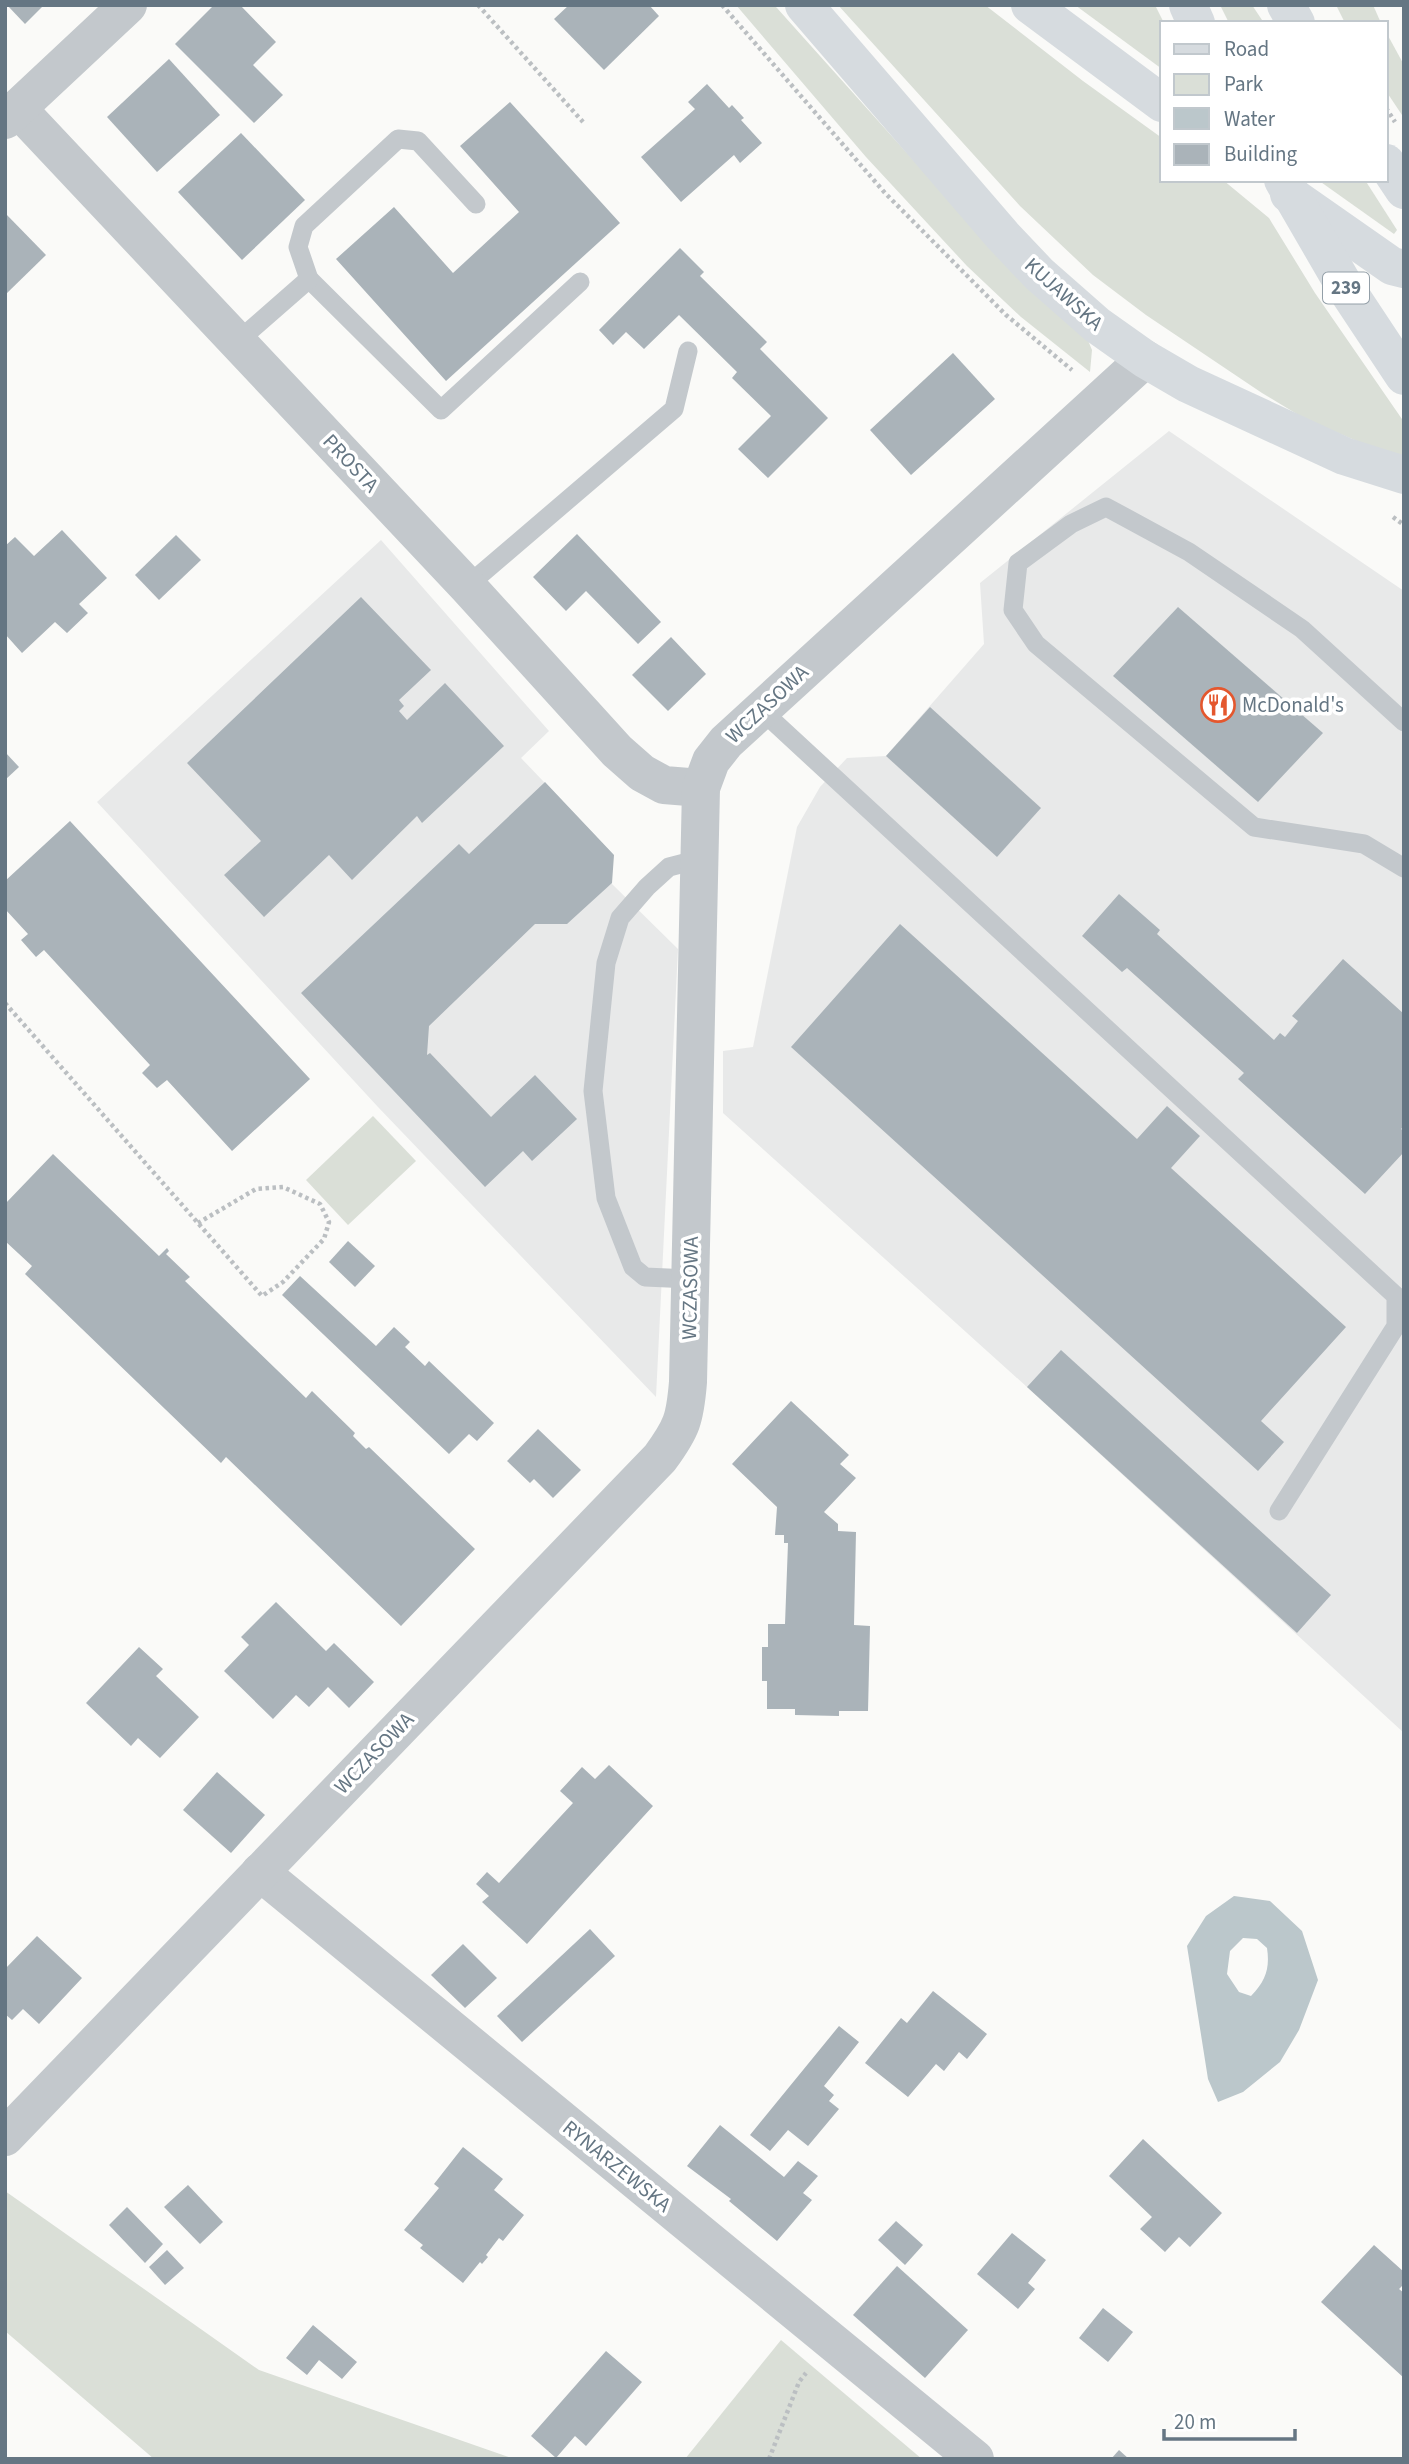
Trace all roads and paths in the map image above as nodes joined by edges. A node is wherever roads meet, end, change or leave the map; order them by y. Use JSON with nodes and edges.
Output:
{"nodes":[{"id":1,"x":128,"y":5,"type":"edge"},
{"id":2,"x":478,"y":5,"type":"edge"},
{"id":3,"x":723,"y":5,"type":"edge"},
{"id":4,"x":804,"y":5,"type":"edge"},
{"id":5,"x":1030,"y":5,"type":"edge"},
{"id":6,"x":1188,"y":5,"type":"edge"},
{"id":7,"x":1286,"y":5,"type":"edge"},
{"id":8,"x":1195,"y":21,"type":"edge"},
{"id":9,"x":1295,"y":21,"type":"edge"},
{"id":10,"x":1160,"y":102,"type":"edge"},
{"id":11,"x":11,"y":114,"type":"edge"},
{"id":12,"x":583,"y":122,"type":"dead end"},
{"id":13,"x":1388,"y":166,"type":"edge"},
{"id":14,"x":1281,"y":186,"type":"edge"},
{"id":15,"x":1404,"y":190,"type":"edge"},
{"id":16,"x":476,"y":204,"type":"dead end"},
{"id":17,"x":1404,"y":269,"type":"edge"},
{"id":18,"x":309,"y":279,"type":"junction"},
{"id":19,"x":580,"y":282,"type":"dead end"},
{"id":20,"x":237,"y":341,"type":"junction"},
{"id":21,"x":688,"y":351,"type":"dead end"},
{"id":22,"x":1145,"y":359,"type":"junction"},
{"id":23,"x":1077,"y":374,"type":"dead end"},
{"id":24,"x":1404,"y":376,"type":"edge"},
{"id":25,"x":1404,"y":475,"type":"edge"},
{"id":26,"x":467,"y":586,"type":"junction"},
{"id":27,"x":761,"y":710,"type":"junction"},
{"id":28,"x":1404,"y":722,"type":"edge"},
{"id":29,"x":702,"y":788,"type":"junction"},
{"id":30,"x":700,"y":859,"type":"junction"},
{"id":31,"x":1404,"y":868,"type":"edge"},
{"id":32,"x":5,"y":1003,"type":"edge"},
{"id":33,"x":198,"y":1223,"type":"junction"},
{"id":34,"x":690,"y":1279,"type":"junction"},
{"id":35,"x":1279,"y":1511,"type":"dead end"},
{"id":36,"x":260,"y":1872,"type":"junction"},
{"id":37,"x":5,"y":2137,"type":"edge"},
{"id":38,"x":830,"y":2343,"type":"junction"},
{"id":39,"x":769,"y":2459,"type":"edge"},
{"id":40,"x":975,"y":2459,"type":"edge"}],
"edges":[{"from":1,"to":11,"type":"street"},
{"from":2,"to":12,"type":"path"},
{"from":3,"to":23,"type":"path"},
{"from":4,"to":22,"type":"main road","name":"KUJAWSKA"},
{"from":5,"to":10,"type":"main road"},
{"from":6,"to":8,"type":"main road"},
{"from":7,"to":9,"type":"main road"},
{"from":11,"to":20,"type":"street","name":"PROSTA"},
{"from":13,"to":15,"type":"main road"},
{"from":14,"to":17,"type":"main road"},
{"from":14,"to":24,"type":"main road","number":"239"},
{"from":16,"to":18,"type":"lane"},
{"from":18,"to":19,"type":"lane"},
{"from":18,"to":20,"type":"lane"},
{"from":20,"to":26,"type":"street","name":"PROSTA"},
{"from":21,"to":26,"type":"lane"},
{"from":22,"to":25,"type":"main road","name":"KUJAWSKA"},
{"from":22,"to":27,"type":"street","name":"WCZASOWA"},
{"from":26,"to":29,"type":"street","name":"PROSTA"},
{"from":27,"to":29,"type":"street","name":"WCZASOWA"},
{"from":27,"to":35,"type":"lane"},
{"from":28,"to":31,"type":"lane"},
{"from":29,"to":30,"type":"street","name":"WCZASOWA"},
{"from":30,"to":34,"type":"street","name":"WCZASOWA"},
{"from":30,"to":34,"type":"lane"},
{"from":32,"to":33,"type":"path"},
{"from":33,"to":33,"type":"path"},
{"from":34,"to":36,"type":"street","name":"WCZASOWA"},
{"from":36,"to":37,"type":"street","name":"WCZASOWA"},
{"from":36,"to":38,"type":"street","name":"RYNARZEWSKA"},
{"from":38,"to":39,"type":"path"},
{"from":38,"to":40,"type":"street","name":"RYNARZEWSKA"}]}
